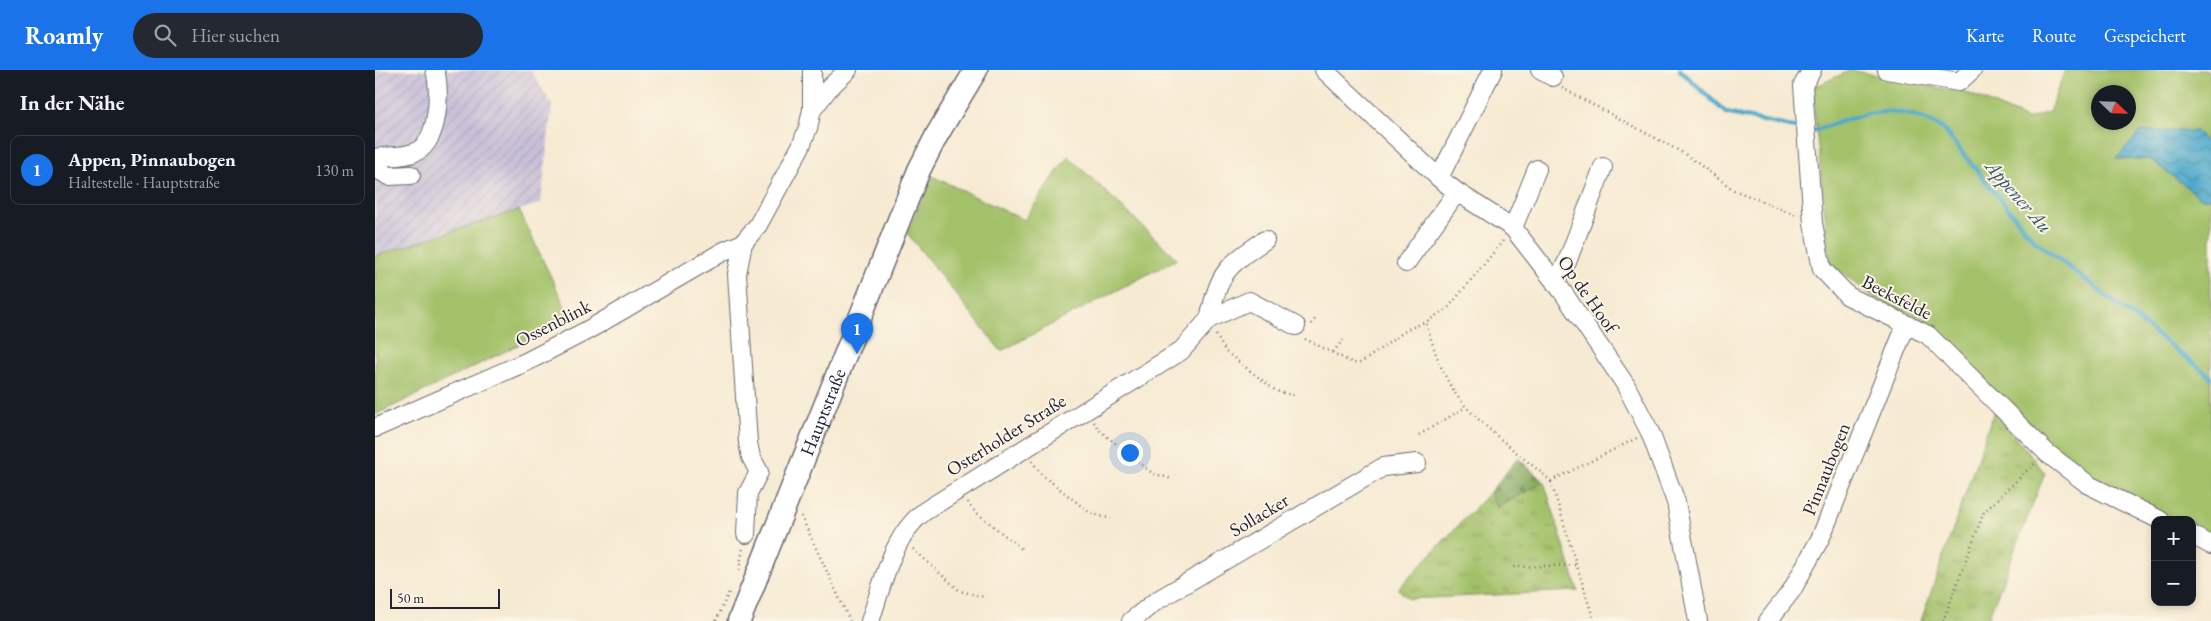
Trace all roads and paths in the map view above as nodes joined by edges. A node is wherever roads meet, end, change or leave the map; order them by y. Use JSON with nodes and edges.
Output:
{"nodes":[{"id":1,"x":435,"y":70,"type":"edge"},
{"id":2,"x":812,"y":70,"type":"edge"},
{"id":3,"x":848,"y":70,"type":"edge"},
{"id":4,"x":976,"y":70,"type":"edge"},
{"id":5,"x":1493,"y":70,"type":"edge"},
{"id":6,"x":1812,"y":70,"type":"edge"},
{"id":7,"x":1887,"y":70,"type":"edge"},
{"id":8,"x":1972,"y":70,"type":"edge"},
{"id":9,"x":1332,"y":73,"type":"edge"},
{"id":10,"x":1546,"y":74,"type":"edge"},
{"id":11,"x":812,"y":110,"type":"junction"},
{"id":12,"x":375,"y":158,"type":"edge"},
{"id":13,"x":1603,"y":167,"type":"dead end"},
{"id":14,"x":375,"y":168,"type":"edge"},
{"id":15,"x":1537,"y":169,"type":"dead end"},
{"id":16,"x":411,"y":175,"type":"dead end"},
{"id":17,"x":1439,"y":178,"type":"junction"},
{"id":18,"x":1457,"y":192,"type":"junction"},
{"id":19,"x":1813,"y":222,"type":"junction"},
{"id":20,"x":1513,"y":228,"type":"junction"},
{"id":21,"x":1265,"y":240,"type":"dead end"},
{"id":22,"x":743,"y":243,"type":"junction"},
{"id":23,"x":1406,"y":263,"type":"dead end"},
{"id":24,"x":1555,"y":283,"type":"junction"},
{"id":25,"x":1425,"y":322,"type":"junction"},
{"id":26,"x":1906,"y":325,"type":"junction"},
{"id":27,"x":1212,"y":327,"type":"junction"},
{"id":28,"x":1299,"y":332,"type":"joint"},
{"id":29,"x":1343,"y":340,"type":"dead end"},
{"id":30,"x":1333,"y":352,"type":"junction"},
{"id":31,"x":1295,"y":396,"type":"dead end"},
{"id":32,"x":1466,"y":407,"type":"junction"},
{"id":33,"x":1090,"y":416,"type":"dead end"},
{"id":34,"x":375,"y":428,"type":"edge"},
{"id":35,"x":1650,"y":432,"type":"junction"},
{"id":36,"x":1419,"y":435,"type":"dead end"},
{"id":37,"x":2047,"y":453,"type":"junction"},
{"id":38,"x":1029,"y":455,"type":"dead end"},
{"id":39,"x":1417,"y":463,"type":"dead end"},
{"id":40,"x":1172,"y":479,"type":"dead end"},
{"id":41,"x":1551,"y":481,"type":"junction"},
{"id":42,"x":964,"y":496,"type":"dead end"},
{"id":43,"x":800,"y":515,"type":"dead end"},
{"id":44,"x":2152,"y":516,"type":"edge"},
{"id":45,"x":1111,"y":519,"type":"dead end"},
{"id":46,"x":746,"y":534,"type":"joint"},
{"id":47,"x":2196,"y":537,"type":"edge"},
{"id":48,"x":907,"y":544,"type":"dead end"},
{"id":49,"x":2211,"y":545,"type":"edge"},
{"id":50,"x":1023,"y":550,"type":"dead end"},
{"id":51,"x":1576,"y":565,"type":"junction"},
{"id":52,"x":1514,"y":567,"type":"dead end"},
{"id":53,"x":738,"y":576,"type":"dead end"},
{"id":54,"x":984,"y":598,"type":"dead end"},
{"id":55,"x":739,"y":621,"type":"edge"},
{"id":56,"x":850,"y":621,"type":"edge"},
{"id":57,"x":870,"y":621,"type":"edge"},
{"id":58,"x":1131,"y":621,"type":"edge"},
{"id":59,"x":1594,"y":621,"type":"edge"},
{"id":60,"x":1698,"y":621,"type":"edge"},
{"id":61,"x":1768,"y":621,"type":"edge"},
{"id":62,"x":1943,"y":621,"type":"edge"}],
"edges":[{"from":1,"to":12,"type":"street"},
{"from":2,"to":11,"type":"street","name":"Ossenblink"},
{"from":3,"to":11,"type":"street"},
{"from":4,"to":55,"type":"main road","name":"Hauptstraße"},
{"from":5,"to":17,"type":"street"},
{"from":6,"to":19,"type":"street","name":"Beeksfelde"},
{"from":7,"to":8,"type":"street"},
{"from":9,"to":17,"type":"street","name":"Op de Hoof"},
{"from":10,"to":19,"type":"path"},
{"from":11,"to":22,"type":"street","name":"Ossenblink"},
{"from":13,"to":24,"type":"street"},
{"from":14,"to":16,"type":"street"},
{"from":15,"to":20,"type":"street"},
{"from":17,"to":18,"type":"street","name":"Op de Hoof"},
{"from":18,"to":20,"type":"street","name":"Op de Hoof"},
{"from":18,"to":23,"type":"street"},
{"from":19,"to":26,"type":"street","name":"Beeksfelde"},
{"from":20,"to":24,"type":"street","name":"Op de Hoof"},
{"from":20,"to":25,"type":"path"},
{"from":21,"to":27,"type":"street"},
{"from":22,"to":34,"type":"street","name":"Ossenblink"},
{"from":22,"to":46,"type":"street","name":"Ossenblink"},
{"from":24,"to":35,"type":"street","name":"Op de Hoof"},
{"from":25,"to":30,"type":"path"},
{"from":25,"to":32,"type":"path"},
{"from":26,"to":37,"type":"street","name":"Beeksfelde"},
{"from":26,"to":61,"type":"street","name":"Pinnaubogen"},
{"from":27,"to":28,"type":"street"},
{"from":27,"to":31,"type":"path"},
{"from":27,"to":57,"type":"street","name":"Osterholder Straße"},
{"from":28,"to":30,"type":"path"},
{"from":29,"to":30,"type":"path"},
{"from":32,"to":36,"type":"path"},
{"from":32,"to":41,"type":"path"},
{"from":33,"to":40,"type":"path"},
{"from":35,"to":41,"type":"path"},
{"from":35,"to":60,"type":"street","name":"Op de Hoof"},
{"from":37,"to":44,"type":"street","name":"Beeksfelde"},
{"from":37,"to":62,"type":"path"},
{"from":38,"to":45,"type":"path"},
{"from":39,"to":58,"type":"street","name":"Sollacker"},
{"from":41,"to":51,"type":"path"},
{"from":42,"to":50,"type":"path"},
{"from":43,"to":56,"type":"path"},
{"from":46,"to":53,"type":"path"},
{"from":47,"to":49,"type":"street"},
{"from":48,"to":54,"type":"path"},
{"from":51,"to":52,"type":"path"},
{"from":51,"to":59,"type":"path"}]}
